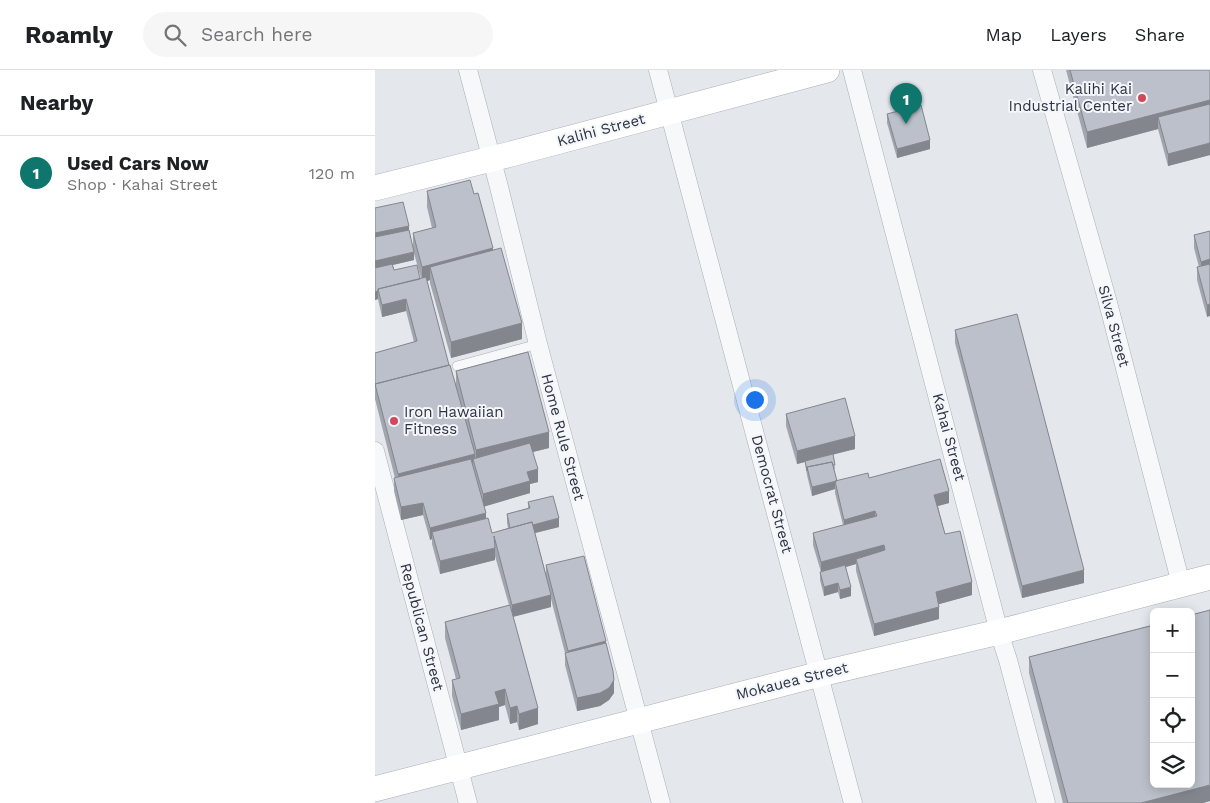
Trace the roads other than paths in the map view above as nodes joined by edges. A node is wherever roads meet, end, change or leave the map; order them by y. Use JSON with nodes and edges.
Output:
{"nodes":[{"id":1,"x":467,"y":70,"type":"edge"},
{"id":2,"x":658,"y":70,"type":"edge"},
{"id":3,"x":827,"y":70,"type":"edge"},
{"id":4,"x":852,"y":70,"type":"edge"},
{"id":5,"x":1042,"y":70,"type":"edge"},
{"id":6,"x":669,"y":111,"type":"junction"},
{"id":7,"x":492,"y":159,"type":"junction"},
{"id":8,"x":375,"y":188,"type":"edge"},
{"id":9,"x":538,"y":344,"type":"junction"},
{"id":10,"x":457,"y":366,"type":"dead end"},
{"id":11,"x":375,"y":451,"type":"edge"},
{"id":12,"x":1210,"y":577,"type":"edge"},
{"id":13,"x":1181,"y":584,"type":"junction"},
{"id":14,"x":999,"y":632,"type":"junction"},
{"id":15,"x":819,"y":674,"type":"junction"},
{"id":16,"x":639,"y":721,"type":"junction"},
{"id":17,"x":459,"y":767,"type":"junction"},
{"id":18,"x":375,"y":789,"type":"edge"},
{"id":19,"x":468,"y":803,"type":"edge"},
{"id":20,"x":661,"y":803,"type":"edge"},
{"id":21,"x":853,"y":803,"type":"edge"},
{"id":22,"x":1046,"y":803,"type":"edge"}],
"edges":[{"from":1,"to":7,"type":"street","name":"Home Rule Street"},
{"from":2,"to":6,"type":"street","name":"Democrat Street"},
{"from":3,"to":6,"type":"street","name":"Kalihi Street"},
{"from":4,"to":14,"type":"street","name":"Kahai Street"},
{"from":5,"to":13,"type":"street","name":"Silva Street"},
{"from":6,"to":7,"type":"street","name":"Kalihi Street"},
{"from":6,"to":15,"type":"street","name":"Democrat Street"},
{"from":7,"to":8,"type":"street","name":"Kalihi Street"},
{"from":7,"to":9,"type":"street","name":"Home Rule Street"},
{"from":9,"to":10,"type":"lane"},
{"from":9,"to":16,"type":"street","name":"Home Rule Street"},
{"from":11,"to":17,"type":"street","name":"Republican Street"},
{"from":12,"to":13,"type":"street","name":"Mokauea Street"},
{"from":13,"to":14,"type":"street","name":"Mokauea Street"},
{"from":14,"to":15,"type":"street","name":"Mokauea Street"},
{"from":14,"to":22,"type":"street","name":"Kahai Street"},
{"from":15,"to":16,"type":"street","name":"Mokauea Street"},
{"from":15,"to":21,"type":"street","name":"Democrat Street"},
{"from":16,"to":17,"type":"street","name":"Mokauea Street"},
{"from":16,"to":20,"type":"street","name":"Home Rule Street"},
{"from":17,"to":18,"type":"street","name":"Mokauea Street"},
{"from":17,"to":19,"type":"street","name":"Republican Street"}]}
